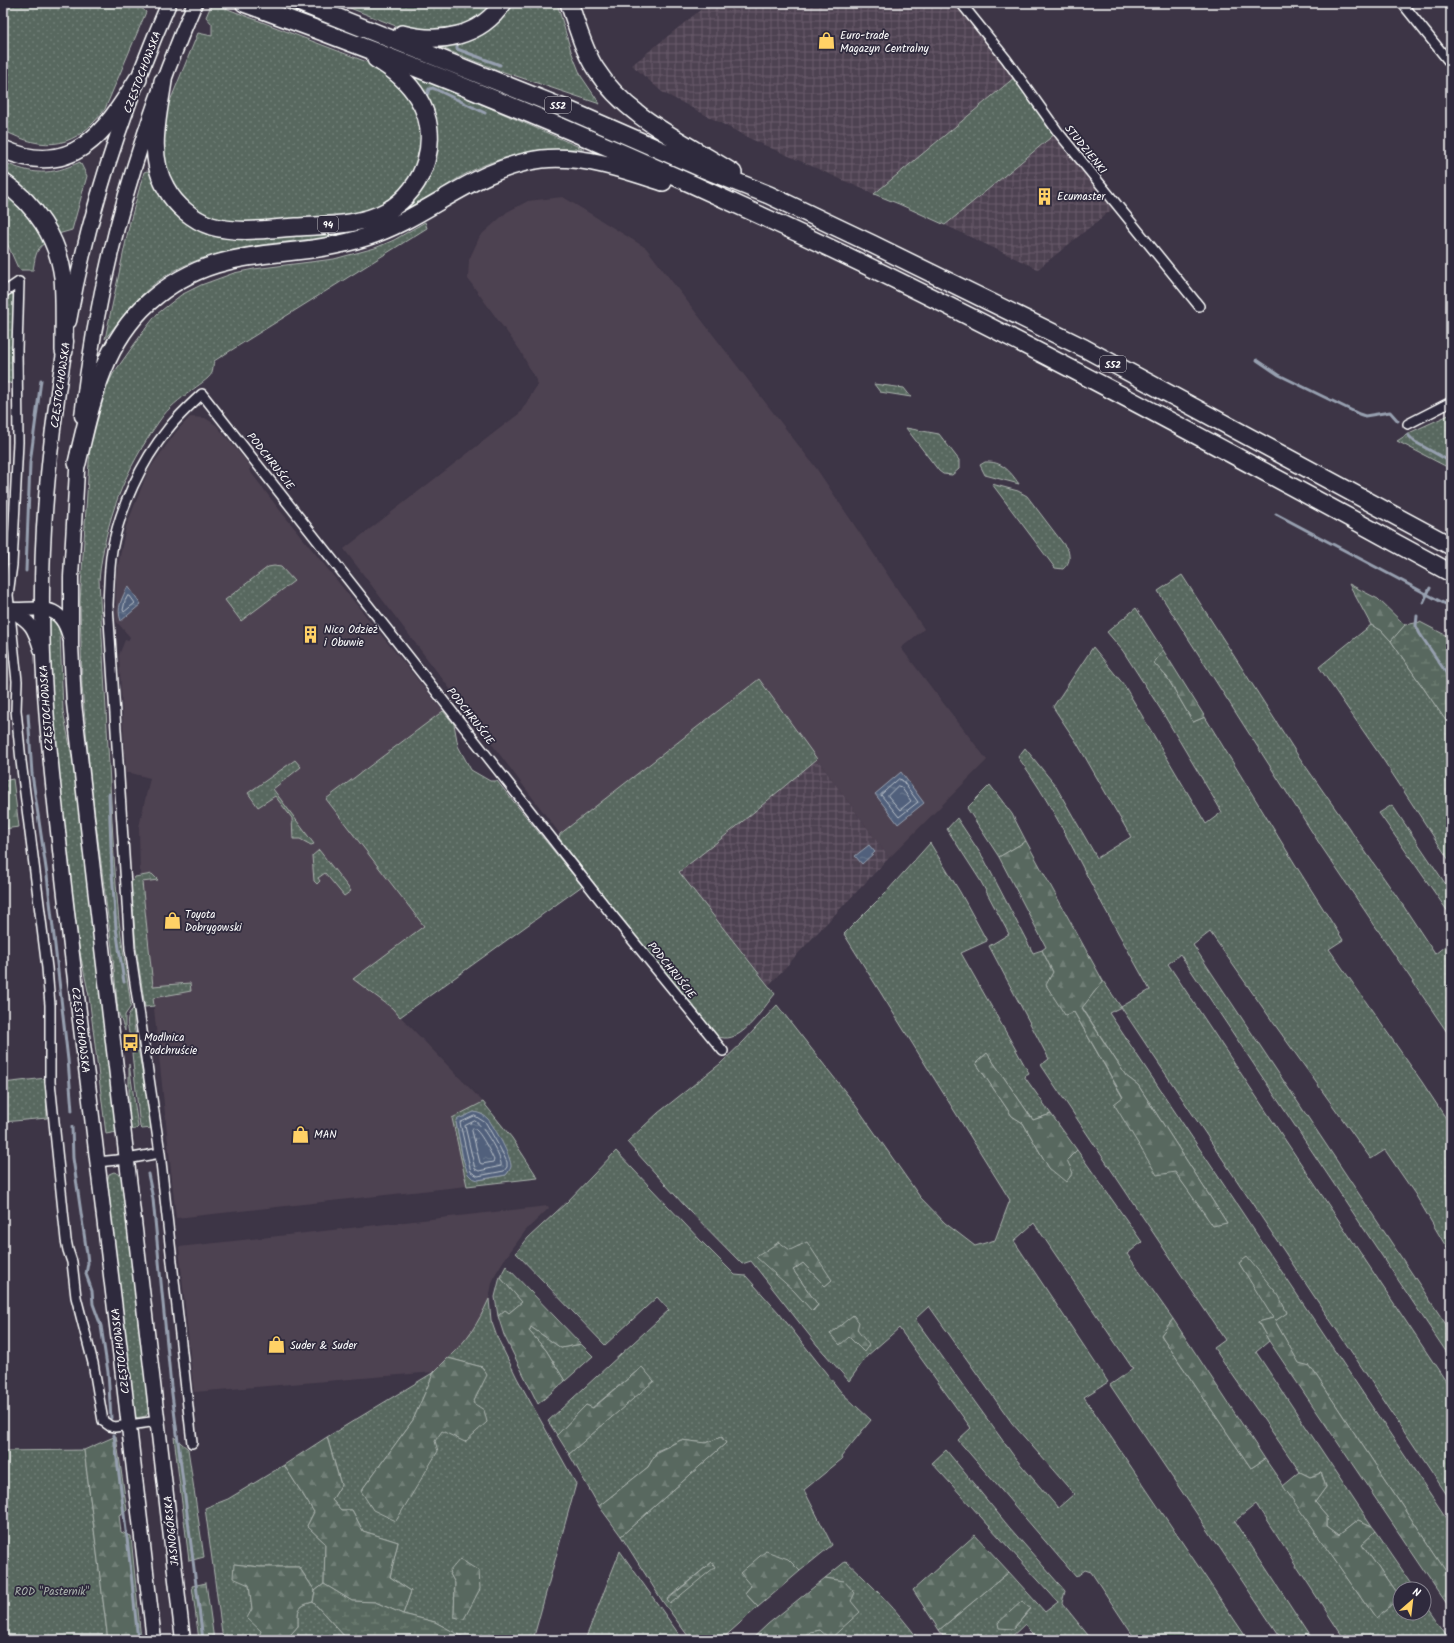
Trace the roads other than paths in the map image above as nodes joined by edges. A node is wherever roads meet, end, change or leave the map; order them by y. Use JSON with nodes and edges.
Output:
{"nodes":[{"id":1,"x":195,"y":3,"type":"edge"},
{"id":2,"x":244,"y":3,"type":"edge"},
{"id":3,"x":301,"y":3,"type":"edge"},
{"id":4,"x":503,"y":3,"type":"edge"},
{"id":5,"x":569,"y":3,"type":"edge"},
{"id":6,"x":960,"y":3,"type":"edge"},
{"id":7,"x":1402,"y":3,"type":"edge"},
{"id":8,"x":166,"y":9,"type":"edge"},
{"id":9,"x":344,"y":20,"type":"junction"},
{"id":10,"x":344,"y":39,"type":"junction"},
{"id":11,"x":1451,"y":64,"type":"edge"},
{"id":12,"x":138,"y":79,"type":"junction"},
{"id":13,"x":163,"y":81,"type":"junction"},
{"id":14,"x":3,"y":148,"type":"edge"},
{"id":15,"x":3,"y":182,"type":"edge"},
{"id":16,"x":769,"y":195,"type":"junction"},
{"id":17,"x":755,"y":212,"type":"junction"},
{"id":18,"x":3,"y":293,"type":"edge"},
{"id":19,"x":1199,"y":306,"type":"dead end"},
{"id":20,"x":64,"y":351,"type":"junction"},
{"id":21,"x":1451,"y":402,"type":"edge"},
{"id":22,"x":1408,"y":424,"type":"dead end"},
{"id":23,"x":77,"y":463,"type":"junction"},
{"id":24,"x":1451,"y":546,"type":"edge"},
{"id":25,"x":1451,"y":573,"type":"edge"},
{"id":26,"x":42,"y":608,"type":"junction"},
{"id":27,"x":7,"y":609,"type":"edge"},
{"id":28,"x":71,"y":645,"type":"junction"},
{"id":29,"x":42,"y":655,"type":"junction"},
{"id":30,"x":723,"y":1052,"type":"dead end"},
{"id":31,"x":160,"y":1153,"type":"junction"},
{"id":32,"x":127,"y":1159,"type":"junction"},
{"id":33,"x":97,"y":1162,"type":"junction"},
{"id":34,"x":158,"y":1421,"type":"junction"},
{"id":35,"x":129,"y":1426,"type":"junction"},
{"id":36,"x":192,"y":1443,"type":"dead end"},
{"id":37,"x":154,"y":1640,"type":"edge"},
{"id":38,"x":183,"y":1640,"type":"edge"}],
"edges":[{"from":1,"to":13,"type":"main road","name":"CZĘSTOCHOWSKA","number":"94"},
{"from":2,"to":10,"type":"highway","number":"94"},
{"from":3,"to":9,"type":"highway"},
{"from":4,"to":9,"type":"highway"},
{"from":5,"to":16,"type":"highway"},
{"from":6,"to":19,"type":"street","name":"STUDZIENKI"},
{"from":7,"to":11,"type":"street"},
{"from":8,"to":12,"type":"main road","name":"CZĘSTOCHOWSKA"},
{"from":9,"to":16,"type":"highway","number":"S52"},
{"from":10,"to":13,"type":"highway","number":"94"},
{"from":10,"to":17,"type":"highway","number":"S52"},
{"from":12,"to":14,"type":"highway"},
{"from":12,"to":20,"type":"main road","name":"CZĘSTOCHOWSKA"},
{"from":13,"to":23,"type":"main road","name":"CZĘSTOCHOWSKA"},
{"from":15,"to":20,"type":"highway"},
{"from":16,"to":24,"type":"highway","number":"S52"},
{"from":17,"to":23,"type":"highway"},
{"from":17,"to":25,"type":"highway","number":"S52"},
{"from":18,"to":27,"type":"street"},
{"from":20,"to":26,"type":"main road","name":"CZĘSTOCHOWSKA"},
{"from":21,"to":22,"type":"street"},
{"from":23,"to":28,"type":"main road","name":"CZĘSTOCHOWSKA"},
{"from":26,"to":27,"type":"street"},
{"from":26,"to":28,"type":"street"},
{"from":26,"to":29,"type":"main road","name":"CZĘSTOCHOWSKA"},
{"from":27,"to":29,"type":"street"},
{"from":27,"to":35,"type":"street"},
{"from":28,"to":32,"type":"main road","name":"CZĘSTOCHOWSKA"},
{"from":29,"to":33,"type":"main road","name":"CZĘSTOCHOWSKA"},
{"from":30,"to":31,"type":"street","name":"PODCHRUŚCIE"},
{"from":31,"to":32,"type":"street"},
{"from":31,"to":36,"type":"street"},
{"from":32,"to":33,"type":"street"},
{"from":32,"to":34,"type":"main road","name":"CZĘSTOCHOWSKA"},
{"from":33,"to":35,"type":"main road","name":"CZĘSTOCHOWSKA"},
{"from":34,"to":35,"type":"street"},
{"from":34,"to":38,"type":"main road","name":"JASNOGÓRSKA"},
{"from":35,"to":37,"type":"main road"}]}
